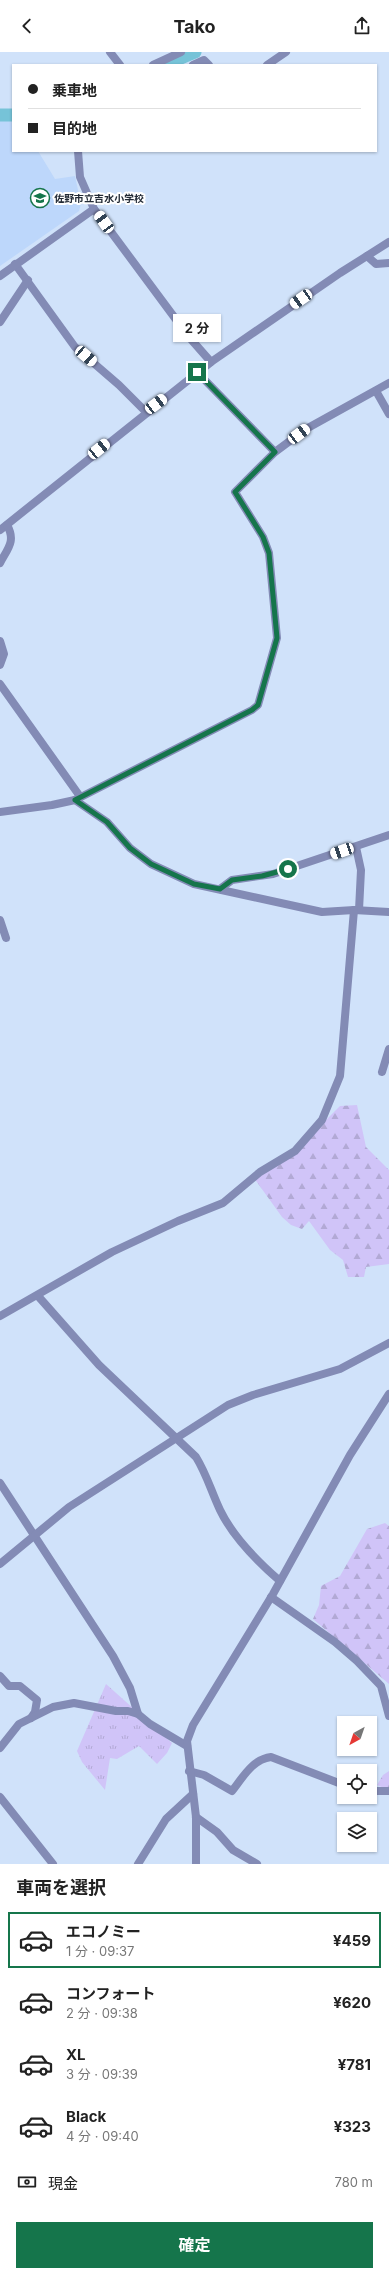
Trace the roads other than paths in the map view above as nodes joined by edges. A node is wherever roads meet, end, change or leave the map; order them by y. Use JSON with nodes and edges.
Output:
{"nodes":[{"id":1,"x":110,"y":52,"type":"edge"},
{"id":2,"x":182,"y":52,"type":"edge"},
{"id":3,"x":286,"y":52,"type":"edge"},
{"id":4,"x":119,"y":64,"type":"edge"},
{"id":5,"x":155,"y":64,"type":"edge"},
{"id":6,"x":195,"y":64,"type":"edge"},
{"id":7,"x":208,"y":64,"type":"edge"},
{"id":8,"x":268,"y":64,"type":"edge"},
{"id":9,"x":78,"y":152,"type":"edge"},
{"id":10,"x":94,"y":209,"type":"junction"},
{"id":11,"x":389,"y":242,"type":"edge"},
{"id":12,"x":367,"y":256,"type":"junction"},
{"id":13,"x":389,"y":263,"type":"edge"},
{"id":14,"x":16,"y":264,"type":"junction"},
{"id":15,"x":0,"y":276,"type":"edge"},
{"id":16,"x":28,"y":280,"type":"junction"},
{"id":17,"x":0,"y":322,"type":"edge"},
{"id":18,"x":210,"y":362,"type":"junction"},
{"id":19,"x":197,"y":372,"type":"junction"},
{"id":20,"x":389,"y":383,"type":"edge"},
{"id":21,"x":376,"y":391,"type":"junction"},
{"id":22,"x":146,"y":412,"type":"junction"},
{"id":23,"x":389,"y":414,"type":"edge"},
{"id":24,"x":275,"y":452,"type":"junction"},
{"id":25,"x":3,"y":527,"type":"edge"},
{"id":26,"x":0,"y":564,"type":"edge"},
{"id":27,"x":0,"y":641,"type":"edge"},
{"id":28,"x":0,"y":664,"type":"edge"},
{"id":29,"x":0,"y":684,"type":"edge"},
{"id":30,"x":77,"y":799,"type":"junction"},
{"id":31,"x":1,"y":812,"type":"edge"},
{"id":32,"x":0,"y":820,"type":"edge"},
{"id":33,"x":389,"y":835,"type":"edge"},
{"id":34,"x":356,"y":847,"type":"junction"},
{"id":35,"x":220,"y":889,"type":"junction"},
{"id":36,"x":357,"y":910,"type":"junction"},
{"id":37,"x":389,"y":912,"type":"edge"},
{"id":38,"x":0,"y":920,"type":"edge"},
{"id":39,"x":6,"y":938,"type":"dead end"},
{"id":40,"x":389,"y":1049,"type":"edge"},
{"id":41,"x":382,"y":1072,"type":"dead end"},
{"id":42,"x":38,"y":1296,"type":"junction"},
{"id":43,"x":0,"y":1316,"type":"edge"},
{"id":44,"x":389,"y":1342,"type":"edge"},
{"id":45,"x":389,"y":1394,"type":"edge"},
{"id":46,"x":176,"y":1439,"type":"junction"},
{"id":47,"x":0,"y":1483,"type":"edge"},
{"id":48,"x":35,"y":1536,"type":"junction"},
{"id":49,"x":0,"y":1564,"type":"edge"},
{"id":50,"x":280,"y":1581,"type":"junction"},
{"id":51,"x":271,"y":1598,"type":"junction"},
{"id":52,"x":0,"y":1676,"type":"edge"},
{"id":53,"x":138,"y":1714,"type":"junction"},
{"id":54,"x":389,"y":1716,"type":"edge"},
{"id":55,"x":30,"y":1719,"type":"junction"},
{"id":56,"x":187,"y":1746,"type":"junction"},
{"id":57,"x":0,"y":1748,"type":"edge"},
{"id":58,"x":189,"y":1771,"type":"junction"},
{"id":59,"x":337,"y":1783,"type":"edge"},
{"id":60,"x":389,"y":1791,"type":"edge"},
{"id":61,"x":377,"y":1792,"type":"edge"},
{"id":62,"x":193,"y":1794,"type":"junction"},
{"id":63,"x":0,"y":1797,"type":"edge"},
{"id":64,"x":196,"y":1817,"type":"junction"},
{"id":65,"x":53,"y":1864,"type":"edge"},
{"id":66,"x":138,"y":1864,"type":"edge"},
{"id":67,"x":196,"y":1864,"type":"edge"},
{"id":68,"x":257,"y":1864,"type":"edge"}],
"edges":[{"from":1,"to":4,"type":"street"},
{"from":2,"to":5,"type":"street"},
{"from":3,"to":8,"type":"street"},
{"from":6,"to":7,"type":"street"},
{"from":9,"to":10,"type":"street"},
{"from":10,"to":14,"type":"street"},
{"from":10,"to":18,"type":"street"},
{"from":11,"to":12,"type":"street"},
{"from":12,"to":13,"type":"street"},
{"from":12,"to":18,"type":"street"},
{"from":14,"to":15,"type":"street"},
{"from":14,"to":16,"type":"street"},
{"from":16,"to":17,"type":"street"},
{"from":16,"to":22,"type":"street"},
{"from":18,"to":19,"type":"street"},
{"from":19,"to":22,"type":"street"},
{"from":19,"to":24,"type":"street"},
{"from":20,"to":21,"type":"street"},
{"from":21,"to":23,"type":"street"},
{"from":21,"to":24,"type":"street"},
{"from":22,"to":25,"type":"street"},
{"from":24,"to":30,"type":"street"},
{"from":25,"to":26,"type":"street"},
{"from":27,"to":28,"type":"street"},
{"from":29,"to":30,"type":"street"},
{"from":30,"to":31,"type":"street"},
{"from":30,"to":35,"type":"street"},
{"from":31,"to":32,"type":"street"},
{"from":33,"to":34,"type":"street"},
{"from":34,"to":35,"type":"street"},
{"from":34,"to":36,"type":"street"},
{"from":35,"to":36,"type":"street"},
{"from":36,"to":37,"type":"street"},
{"from":36,"to":42,"type":"street"},
{"from":38,"to":39,"type":"street"},
{"from":40,"to":41,"type":"street"},
{"from":42,"to":43,"type":"street"},
{"from":42,"to":46,"type":"street"},
{"from":44,"to":46,"type":"street"},
{"from":45,"to":50,"type":"street"},
{"from":46,"to":48,"type":"street"},
{"from":46,"to":50,"type":"street"},
{"from":47,"to":48,"type":"street"},
{"from":48,"to":49,"type":"street"},
{"from":48,"to":53,"type":"street"},
{"from":50,"to":51,"type":"street"},
{"from":51,"to":54,"type":"street"},
{"from":51,"to":56,"type":"street"},
{"from":52,"to":55,"type":"street"},
{"from":53,"to":55,"type":"street"},
{"from":53,"to":56,"type":"street"},
{"from":55,"to":57,"type":"street"},
{"from":56,"to":58,"type":"street"},
{"from":58,"to":59,"type":"street"},
{"from":58,"to":62,"type":"street"},
{"from":60,"to":61,"type":"street"},
{"from":62,"to":64,"type":"street"},
{"from":62,"to":66,"type":"street"},
{"from":63,"to":65,"type":"street"},
{"from":64,"to":67,"type":"street"},
{"from":64,"to":68,"type":"street"}]}
